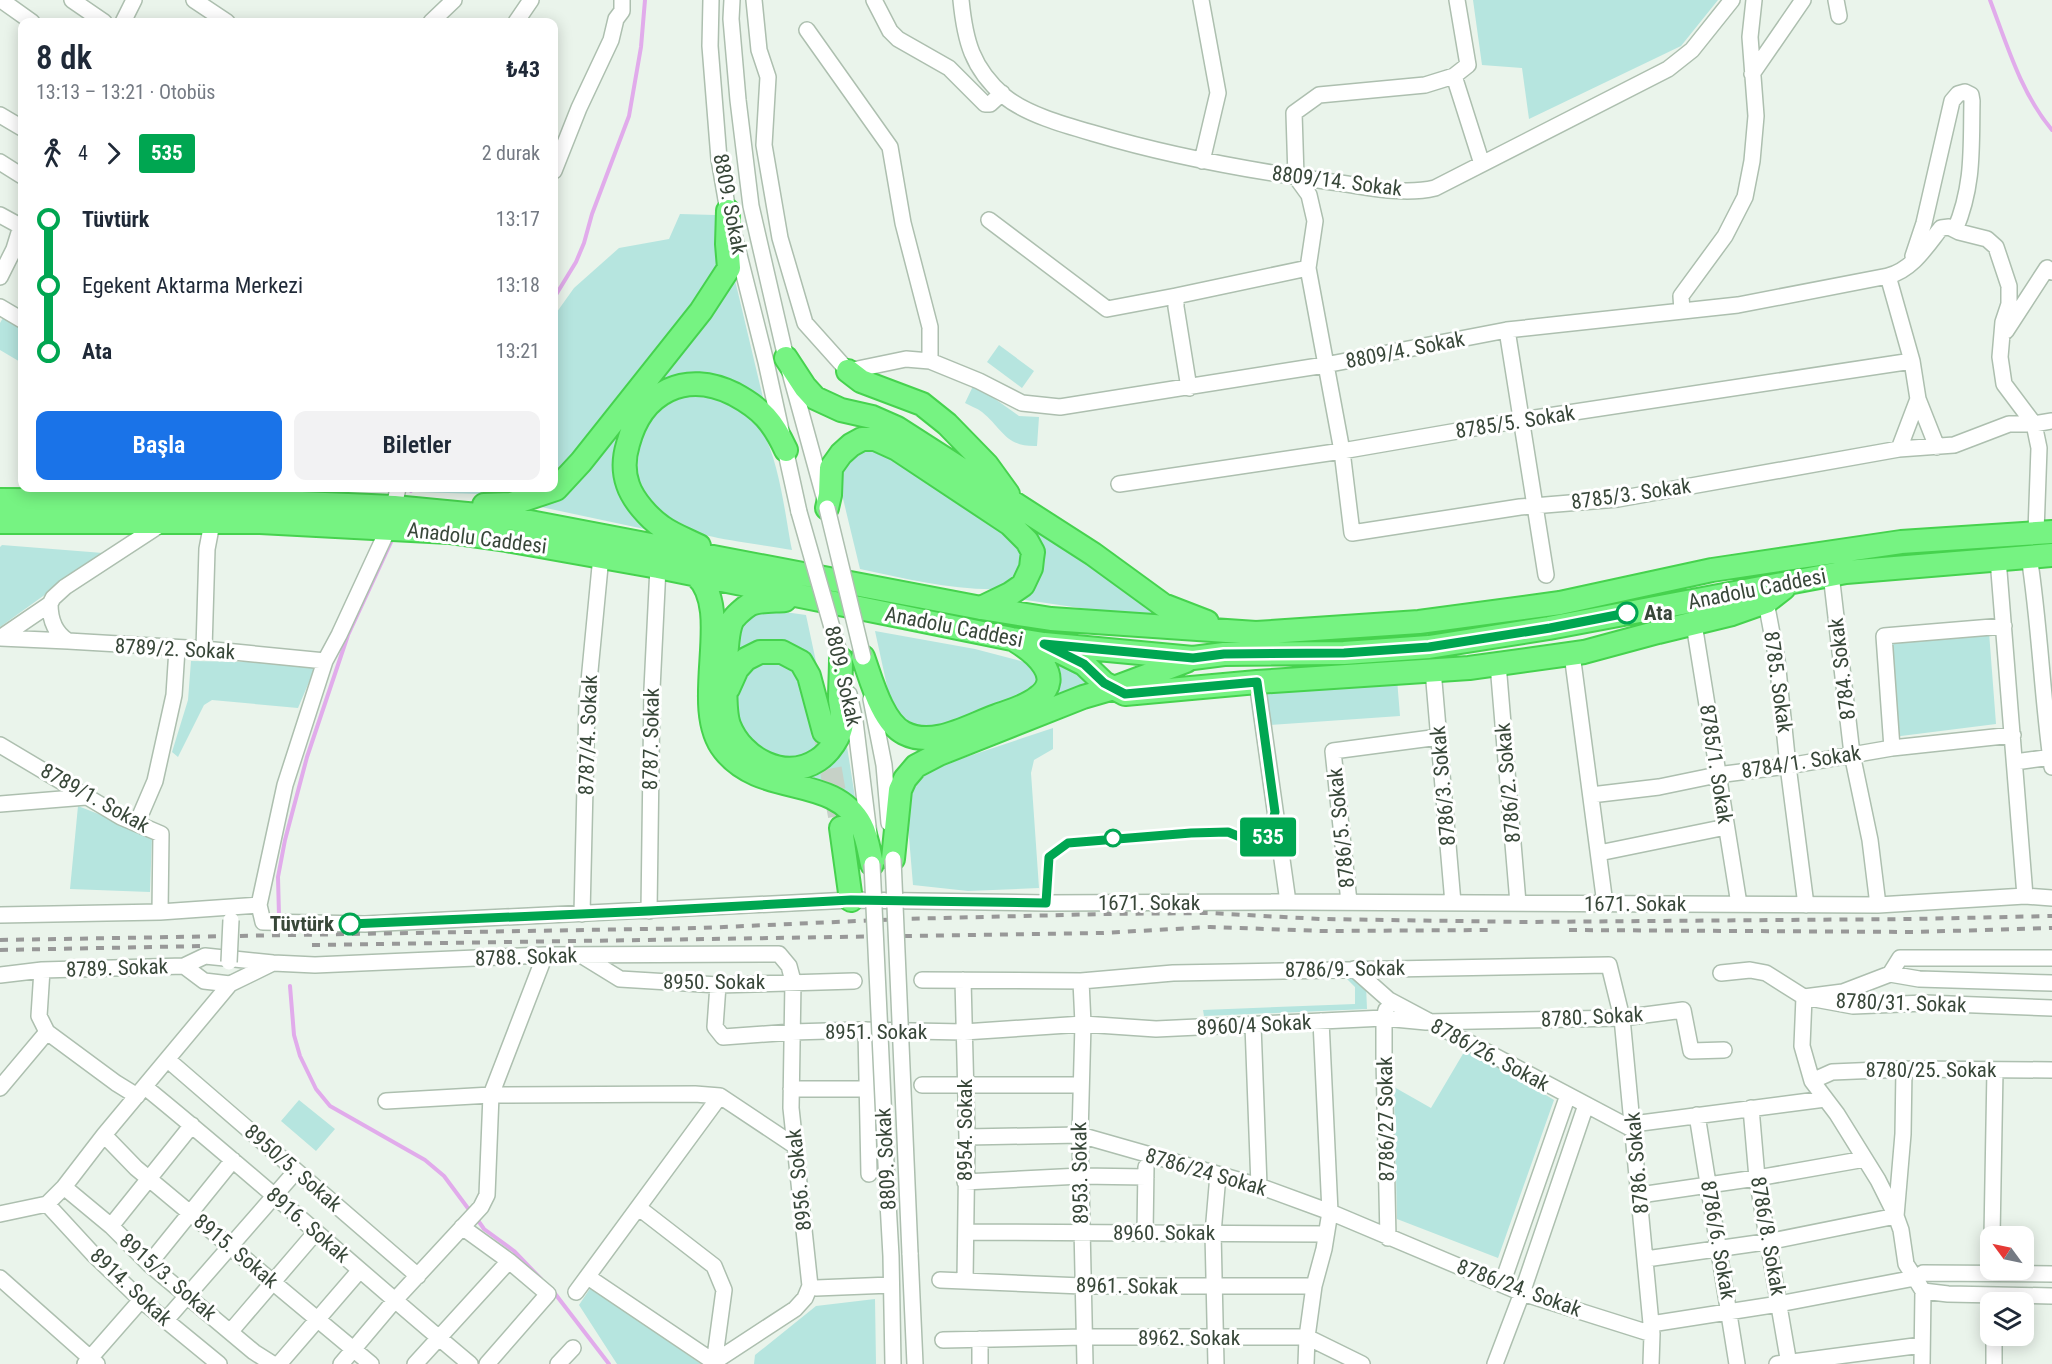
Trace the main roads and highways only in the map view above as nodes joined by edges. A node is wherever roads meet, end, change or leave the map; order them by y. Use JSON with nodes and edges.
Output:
{"nodes":[{"id":1,"x":728,"y":211,"type":"road end"},
{"id":2,"x":786,"y":358,"type":"road end"},
{"id":3,"x":848,"y":371,"type":"road end"},
{"id":4,"x":786,"y":450,"type":"road end"},
{"id":5,"x":558,"y":487,"type":"edge"},
{"id":6,"x":547,"y":492,"type":"edge"},
{"id":7,"x":252,"y":494,"type":"edge"},
{"id":8,"x":0,"y":500,"type":"edge"},
{"id":9,"x":1016,"y":505,"type":"junction"},
{"id":10,"x":394,"y":507,"type":"edge"},
{"id":11,"x":827,"y":508,"type":"road end"},
{"id":12,"x":0,"y":522,"type":"edge"},
{"id":13,"x":2044,"y":532,"type":"edge"},
{"id":14,"x":2052,"y":555,"type":"edge"},
{"id":15,"x":722,"y":557,"type":"junction"},
{"id":16,"x":696,"y":575,"type":"junction"},
{"id":17,"x":1792,"y":582,"type":"junction"},
{"id":18,"x":804,"y":598,"type":"junction"},
{"id":19,"x":981,"y":608,"type":"junction"},
{"id":20,"x":1256,"y":633,"type":"junction"},
{"id":21,"x":1012,"y":639,"type":"junction"},
{"id":22,"x":1044,"y":644,"type":"junction"},
{"id":23,"x":1193,"y":658,"type":"junction"},
{"id":24,"x":1114,"y":688,"type":"junction"},
{"id":25,"x":727,"y":693,"type":"junction"},
{"id":26,"x":824,"y":732,"type":"tunnel mouth"},
{"id":27,"x":841,"y":828,"type":"tunnel mouth"},
{"id":28,"x":851,"y":900,"type":"road end"}],
"edges":[{"from":1,"to":5,"type":"highway"},
{"from":2,"to":9,"type":"highway"},
{"from":3,"to":9,"type":"highway"},
{"from":4,"to":15,"type":"highway"},
{"from":6,"to":10,"type":"highway"},
{"from":7,"to":8,"type":"highway","name":"Anadolu Caddesi"},
{"from":7,"to":10,"type":"highway","name":"Anadolu Caddesi"},
{"from":9,"to":20,"type":"highway"},
{"from":10,"to":12,"type":"highway","name":"Anadolu Caddesi"},
{"from":10,"to":15,"type":"highway","name":"Anadolu Caddesi"},
{"from":10,"to":16,"type":"highway","name":"Anadolu Caddesi"},
{"from":11,"to":19,"type":"highway"},
{"from":13,"to":20,"type":"highway","name":"Anadolu Caddesi"},
{"from":14,"to":17,"type":"highway","name":"Anadolu Caddesi"},
{"from":15,"to":19,"type":"highway","name":"Anadolu Caddesi"},
{"from":16,"to":18,"type":"highway","name":"Anadolu Caddesi"},
{"from":16,"to":24,"type":"highway"},
{"from":17,"to":23,"type":"highway","name":"Anadolu Caddesi"},
{"from":17,"to":24,"type":"highway"},
{"from":18,"to":21,"type":"highway","name":"Anadolu Caddesi"},
{"from":18,"to":25,"type":"highway"},
{"from":19,"to":20,"type":"highway","name":"Anadolu Caddesi"},
{"from":21,"to":22,"type":"highway","name":"Anadolu Caddesi"},
{"from":21,"to":25,"type":"highway"},
{"from":22,"to":23,"type":"highway","name":"Anadolu Caddesi"},
{"from":22,"to":24,"type":"highway"},
{"from":23,"to":24,"type":"highway"},
{"from":25,"to":26,"type":"highway"},
{"from":27,"to":28,"type":"highway"}]}
